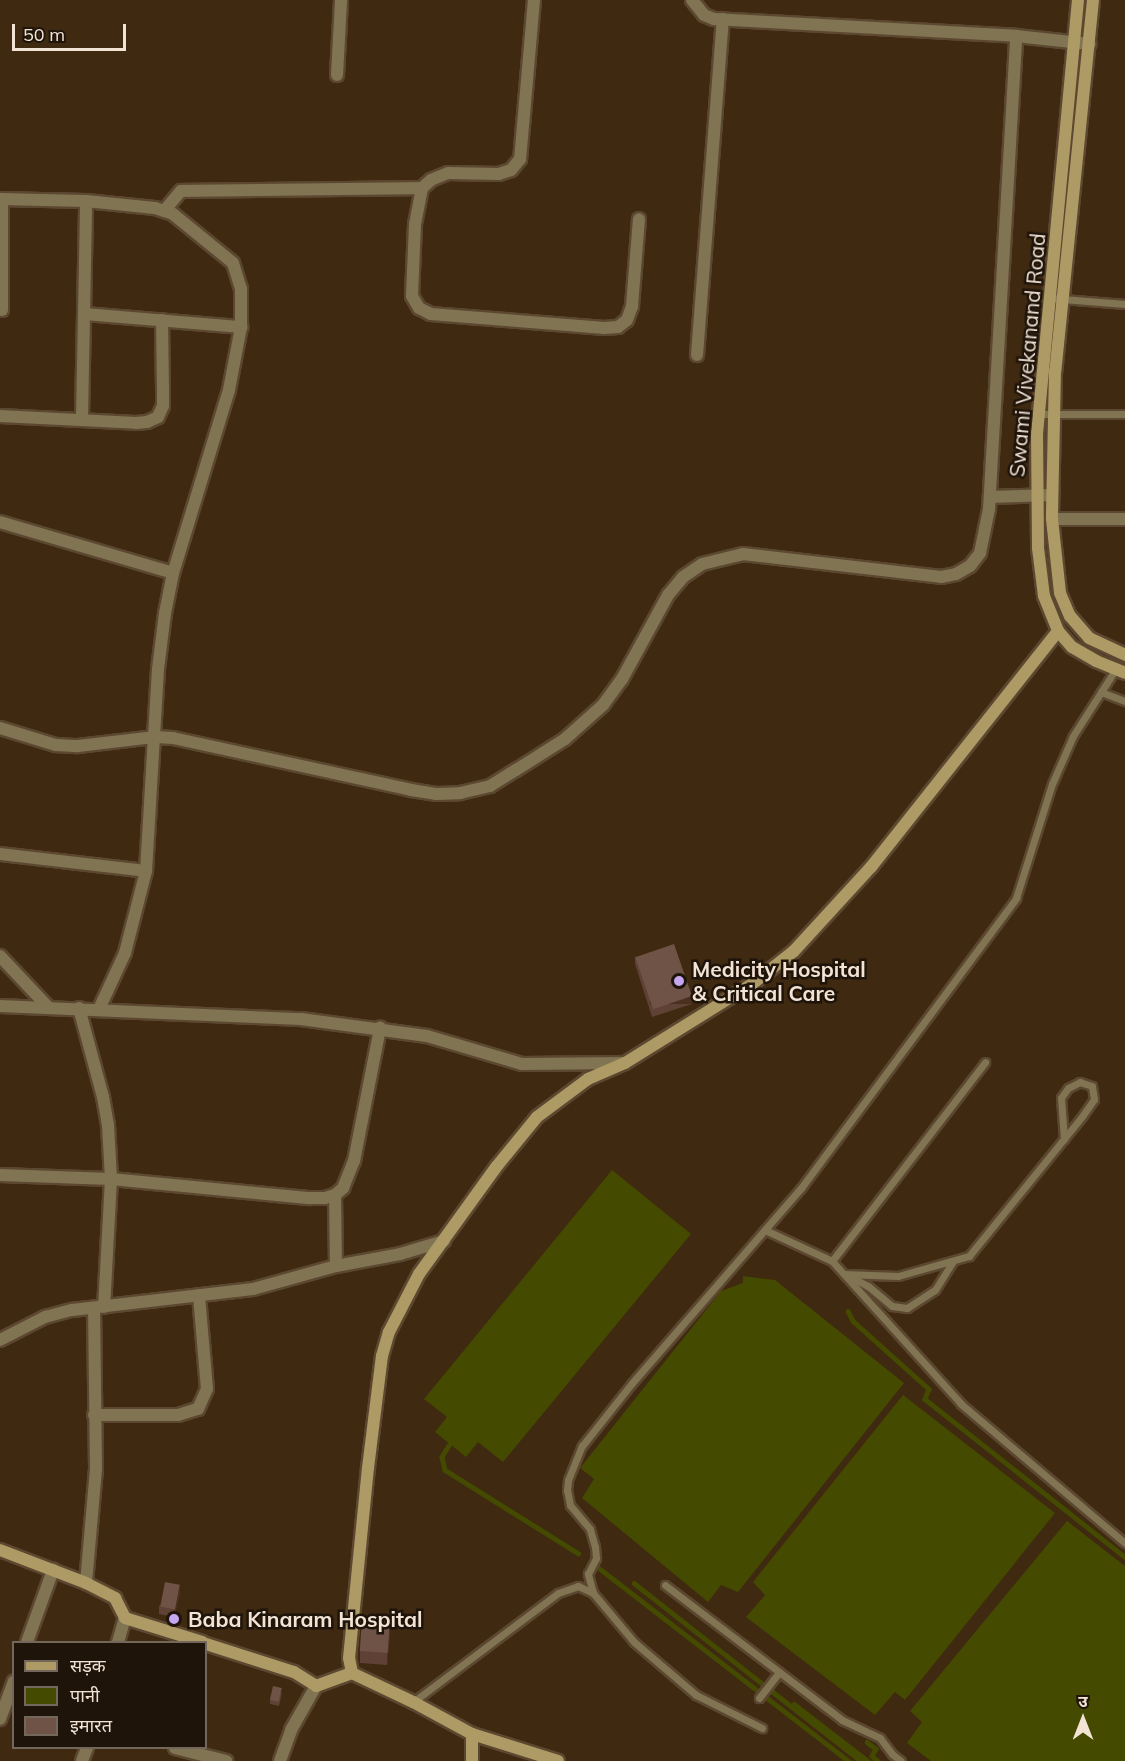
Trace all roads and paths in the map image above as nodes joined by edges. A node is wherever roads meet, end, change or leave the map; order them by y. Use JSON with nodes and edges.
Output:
{"nodes":[{"id":1,"x":341,"y":0,"type":"edge"},
{"id":2,"x":534,"y":0,"type":"edge"},
{"id":3,"x":692,"y":0,"type":"edge"},
{"id":4,"x":1078,"y":0,"type":"edge"},
{"id":5,"x":1093,"y":0,"type":"edge"},
{"id":6,"x":723,"y":19,"type":"junction"},
{"id":7,"x":1016,"y":36,"type":"junction"},
{"id":8,"x":1076,"y":42,"type":"junction"},
{"id":9,"x":1090,"y":44,"type":"junction"},
{"id":10,"x":337,"y":75,"type":"dead end"},
{"id":11,"x":422,"y":188,"type":"junction"},
{"id":12,"x":1,"y":199,"type":"edge"},
{"id":13,"x":86,"y":201,"type":"junction"},
{"id":14,"x":164,"y":211,"type":"junction"},
{"id":15,"x":639,"y":219,"type":"dead end"},
{"id":16,"x":1057,"y":298,"type":"junction"},
{"id":17,"x":1125,"y":304,"type":"edge"},
{"id":18,"x":2,"y":310,"type":"dead end"},
{"id":19,"x":85,"y":314,"type":"junction"},
{"id":20,"x":162,"y":320,"type":"junction"},
{"id":21,"x":242,"y":327,"type":"junction"},
{"id":22,"x":697,"y":355,"type":"dead end"},
{"id":23,"x":1039,"y":414,"type":"junction"},
{"id":24,"x":1053,"y":414,"type":"junction"},
{"id":25,"x":1125,"y":414,"type":"edge"},
{"id":26,"x":0,"y":416,"type":"edge"},
{"id":27,"x":82,"y":418,"type":"junction"},
{"id":28,"x":1036,"y":495,"type":"junction"},
{"id":29,"x":1052,"y":495,"type":"junction"},
{"id":30,"x":990,"y":497,"type":"junction"},
{"id":31,"x":1052,"y":519,"type":"junction"},
{"id":32,"x":1125,"y":519,"type":"edge"},
{"id":33,"x":0,"y":522,"type":"edge"},
{"id":34,"x":172,"y":573,"type":"junction"},
{"id":35,"x":1059,"y":631,"type":"junction"},
{"id":36,"x":1125,"y":655,"type":"edge"},
{"id":37,"x":1120,"y":671,"type":"edge"},
{"id":38,"x":1101,"y":692,"type":"junction"},
{"id":39,"x":1125,"y":701,"type":"edge"},
{"id":40,"x":0,"y":728,"type":"edge"},
{"id":41,"x":154,"y":737,"type":"junction"},
{"id":42,"x":0,"y":854,"type":"edge"},
{"id":43,"x":146,"y":871,"type":"junction"},
{"id":44,"x":0,"y":956,"type":"edge"},
{"id":45,"x":0,"y":1006,"type":"edge"},
{"id":46,"x":48,"y":1007,"type":"junction"},
{"id":47,"x":78,"y":1008,"type":"junction"},
{"id":48,"x":99,"y":1009,"type":"junction"},
{"id":49,"x":380,"y":1028,"type":"junction"},
{"id":50,"x":985,"y":1062,"type":"dead end"},
{"id":51,"x":625,"y":1063,"type":"junction"},
{"id":52,"x":1064,"y":1139,"type":"junction"},
{"id":53,"x":0,"y":1175,"type":"edge"},
{"id":54,"x":111,"y":1179,"type":"junction"},
{"id":55,"x":335,"y":1195,"type":"junction"},
{"id":56,"x":765,"y":1230,"type":"junction"},
{"id":57,"x":444,"y":1241,"type":"junction"},
{"id":58,"x":832,"y":1261,"type":"junction"},
{"id":59,"x":953,"y":1261,"type":"junction"},
{"id":60,"x":336,"y":1266,"type":"junction"},
{"id":61,"x":844,"y":1274,"type":"junction"},
{"id":62,"x":199,"y":1295,"type":"junction"},
{"id":63,"x":99,"y":1307,"type":"junction"},
{"id":64,"x":0,"y":1340,"type":"edge"},
{"id":65,"x":94,"y":1414,"type":"junction"},
{"id":66,"x":1125,"y":1543,"type":"edge"},
{"id":67,"x":0,"y":1550,"type":"edge"},
{"id":68,"x":53,"y":1570,"type":"junction"},
{"id":69,"x":86,"y":1583,"type":"junction"},
{"id":70,"x":665,"y":1585,"type":"dead end"},
{"id":71,"x":593,"y":1593,"type":"junction"},
{"id":72,"x":125,"y":1618,"type":"junction"},
{"id":73,"x":27,"y":1641,"type":"edge"},
{"id":74,"x":118,"y":1641,"type":"edge"},
{"id":75,"x":198,"y":1641,"type":"edge"},
{"id":76,"x":207,"y":1644,"type":"edge"},
{"id":77,"x":779,"y":1671,"type":"junction"},
{"id":78,"x":352,"y":1673,"type":"junction"},
{"id":79,"x":316,"y":1686,"type":"junction"},
{"id":80,"x":759,"y":1698,"type":"dead end"},
{"id":81,"x":11,"y":1699,"type":"edge"},
{"id":82,"x":413,"y":1702,"type":"junction"},
{"id":83,"x":0,"y":1719,"type":"edge"},
{"id":84,"x":762,"y":1728,"type":"dead end"},
{"id":85,"x":472,"y":1734,"type":"junction"},
{"id":86,"x":179,"y":1749,"type":"edge"},
{"id":87,"x":226,"y":1761,"type":"edge"},
{"id":88,"x":280,"y":1761,"type":"edge"},
{"id":89,"x":472,"y":1761,"type":"edge"},
{"id":90,"x":558,"y":1761,"type":"edge"},
{"id":91,"x":901,"y":1761,"type":"edge"}],
"edges":[{"from":1,"to":10,"type":"street"},
{"from":2,"to":11,"type":"street"},
{"from":3,"to":6,"type":"street"},
{"from":4,"to":8,"type":"street","name":"Swami Vivekanand Road"},
{"from":5,"to":9,"type":"street","name":"Swami Vivekanand Road"},
{"from":6,"to":7,"type":"street"},
{"from":6,"to":22,"type":"street"},
{"from":7,"to":8,"type":"street"},
{"from":7,"to":30,"type":"street"},
{"from":8,"to":9,"type":"street"},
{"from":8,"to":16,"type":"street","name":"Swami Vivekanand Road"},
{"from":9,"to":16,"type":"street","name":"Swami Vivekanand Road"},
{"from":11,"to":14,"type":"street"},
{"from":11,"to":15,"type":"street"},
{"from":12,"to":13,"type":"street"},
{"from":12,"to":18,"type":"street"},
{"from":13,"to":14,"type":"street"},
{"from":13,"to":19,"type":"street"},
{"from":14,"to":21,"type":"street"},
{"from":16,"to":17,"type":"lane"},
{"from":16,"to":23,"type":"street","name":"Swami Vivekanand Road"},
{"from":16,"to":24,"type":"street","name":"Swami Vivekanand Road"},
{"from":19,"to":20,"type":"street"},
{"from":19,"to":27,"type":"street"},
{"from":20,"to":21,"type":"street"},
{"from":20,"to":27,"type":"street"},
{"from":21,"to":34,"type":"street"},
{"from":23,"to":24,"type":"lane"},
{"from":23,"to":28,"type":"street","name":"Swami Vivekanand Road"},
{"from":24,"to":25,"type":"lane"},
{"from":24,"to":29,"type":"street","name":"Swami Vivekanand Road"},
{"from":26,"to":27,"type":"street"},
{"from":28,"to":29,"type":"street"},
{"from":28,"to":30,"type":"street"},
{"from":28,"to":35,"type":"street","name":"Swami Vivekanand Road"},
{"from":29,"to":31,"type":"street","name":"Swami Vivekanand Road"},
{"from":30,"to":41,"type":"street"},
{"from":31,"to":32,"type":"street"},
{"from":31,"to":36,"type":"street","name":"Swami Vivekanand Road"},
{"from":33,"to":34,"type":"street"},
{"from":34,"to":41,"type":"street"},
{"from":35,"to":37,"type":"street","name":"Swami Vivekanand Road"},
{"from":35,"to":51,"type":"street"},
{"from":37,"to":38,"type":"lane"},
{"from":38,"to":39,"type":"lane"},
{"from":38,"to":56,"type":"lane"},
{"from":40,"to":41,"type":"street"},
{"from":41,"to":43,"type":"street"},
{"from":42,"to":43,"type":"street"},
{"from":43,"to":48,"type":"street"},
{"from":44,"to":46,"type":"street"},
{"from":45,"to":46,"type":"street"},
{"from":46,"to":47,"type":"street"},
{"from":47,"to":48,"type":"street"},
{"from":47,"to":54,"type":"street"},
{"from":48,"to":49,"type":"street"},
{"from":49,"to":51,"type":"street"},
{"from":49,"to":55,"type":"street"},
{"from":50,"to":58,"type":"lane"},
{"from":51,"to":57,"type":"street"},
{"from":52,"to":52,"type":"lane"},
{"from":52,"to":59,"type":"lane"},
{"from":53,"to":54,"type":"street"},
{"from":54,"to":55,"type":"street"},
{"from":54,"to":63,"type":"street"},
{"from":55,"to":60,"type":"street"},
{"from":56,"to":58,"type":"lane"},
{"from":56,"to":71,"type":"lane"},
{"from":57,"to":60,"type":"street"},
{"from":57,"to":78,"type":"street"},
{"from":58,"to":61,"type":"lane"},
{"from":59,"to":61,"type":"lane"},
{"from":59,"to":61,"type":"lane"},
{"from":60,"to":62,"type":"street"},
{"from":61,"to":66,"type":"lane"},
{"from":62,"to":63,"type":"street"},
{"from":62,"to":65,"type":"street"},
{"from":63,"to":64,"type":"street"},
{"from":63,"to":65,"type":"street"},
{"from":65,"to":69,"type":"street"},
{"from":67,"to":68,"type":"street"},
{"from":68,"to":69,"type":"street"},
{"from":68,"to":73,"type":"street"},
{"from":69,"to":72,"type":"street"},
{"from":70,"to":77,"type":"lane"},
{"from":71,"to":82,"type":"lane"},
{"from":71,"to":84,"type":"lane"},
{"from":72,"to":74,"type":"street"},
{"from":72,"to":75,"type":"street"},
{"from":76,"to":79,"type":"street"},
{"from":77,"to":80,"type":"lane"},
{"from":77,"to":91,"type":"lane"},
{"from":78,"to":79,"type":"street"},
{"from":78,"to":82,"type":"street"},
{"from":79,"to":88,"type":"street"},
{"from":81,"to":83,"type":"street"},
{"from":82,"to":85,"type":"street"},
{"from":85,"to":89,"type":"street"},
{"from":85,"to":90,"type":"street"},
{"from":86,"to":87,"type":"street"}]}
